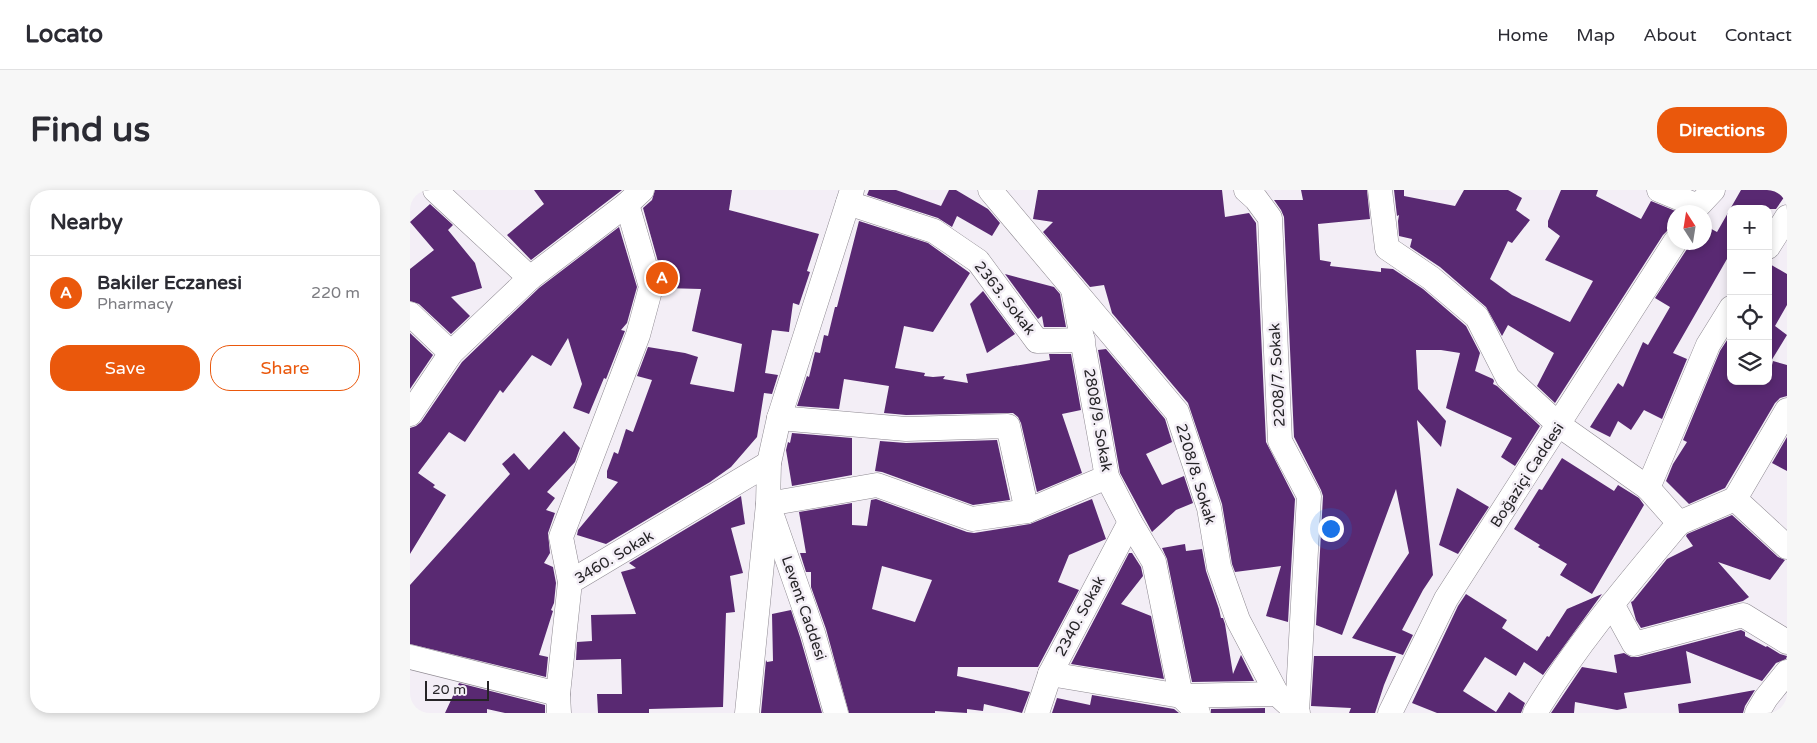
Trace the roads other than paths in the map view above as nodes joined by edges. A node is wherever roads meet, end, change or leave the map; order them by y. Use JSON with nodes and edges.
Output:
{"nodes":[{"id":1,"x":435,"y":190,"type":"edge"},
{"id":2,"x":990,"y":190,"type":"edge"},
{"id":3,"x":1246,"y":190,"type":"edge"},
{"id":4,"x":1380,"y":190,"type":"edge"},
{"id":5,"x":1659,"y":190,"type":"edge"},
{"id":6,"x":850,"y":196,"type":"edge"},
{"id":7,"x":635,"y":197,"type":"edge"},
{"id":8,"x":1702,"y":200,"type":"edge"},
{"id":9,"x":1787,"y":217,"type":"edge"},
{"id":10,"x":1772,"y":241,"type":"edge"},
{"id":11,"x":1670,"y":250,"type":"edge"},
{"id":12,"x":530,"y":278,"type":"junction"},
{"id":13,"x":1073,"y":286,"type":"junction"},
{"id":14,"x":410,"y":314,"type":"edge"},
{"id":15,"x":1727,"y":314,"type":"edge"},
{"id":16,"x":1083,"y":340,"type":"junction"},
{"id":17,"x":451,"y":353,"type":"junction"},
{"id":18,"x":1787,"y":410,"type":"edge"},
{"id":19,"x":410,"y":414,"type":"edge"},
{"id":20,"x":779,"y":418,"type":"junction"},
{"id":21,"x":1559,"y":425,"type":"junction"},
{"id":22,"x":770,"y":463,"type":"junction"},
{"id":23,"x":1108,"y":477,"type":"junction"},
{"id":24,"x":1648,"y":488,"type":"junction"},
{"id":25,"x":1735,"y":499,"type":"junction"},
{"id":26,"x":768,"y":504,"type":"junction"},
{"id":27,"x":1027,"y":511,"type":"junction"},
{"id":28,"x":1130,"y":522,"type":"junction"},
{"id":29,"x":1679,"y":523,"type":"junction"},
{"id":30,"x":1787,"y":546,"type":"edge"},
{"id":31,"x":570,"y":582,"type":"junction"},
{"id":32,"x":1612,"y":604,"type":"junction"},
{"id":33,"x":1787,"y":642,"type":"edge"},
{"id":34,"x":410,"y":657,"type":"edge"},
{"id":35,"x":1787,"y":672,"type":"edge"},
{"id":36,"x":1050,"y":674,"type":"junction"},
{"id":37,"x":1277,"y":694,"type":"junction"},
{"id":38,"x":558,"y":703,"type":"edge"},
{"id":39,"x":1180,"y":705,"type":"edge"},
{"id":40,"x":1298,"y":712,"type":"edge"},
{"id":41,"x":747,"y":713,"type":"edge"},
{"id":42,"x":836,"y":713,"type":"edge"},
{"id":43,"x":1037,"y":713,"type":"edge"},
{"id":44,"x":1198,"y":713,"type":"edge"},
{"id":45,"x":1390,"y":713,"type":"edge"},
{"id":46,"x":1535,"y":713,"type":"edge"},
{"id":47,"x":1757,"y":713,"type":"edge"}],
"edges":[{"from":1,"to":12,"type":"street"},
{"from":2,"to":13,"type":"street","name":"2208/8. Sokak"},
{"from":3,"to":40,"type":"street","name":"2208/7. Sokak"},
{"from":4,"to":21,"type":"street"},
{"from":5,"to":8,"type":"street"},
{"from":6,"to":16,"type":"street","name":"2363. Sokak"},
{"from":6,"to":20,"type":"street"},
{"from":7,"to":12,"type":"street"},
{"from":7,"to":31,"type":"street"},
{"from":9,"to":10,"type":"street"},
{"from":11,"to":21,"type":"street","name":"Boğaziçi Caddesi"},
{"from":12,"to":17,"type":"street"},
{"from":13,"to":16,"type":"street","name":"2808/9. Sokak"},
{"from":13,"to":37,"type":"street","name":"2208/8. Sokak"},
{"from":14,"to":17,"type":"street"},
{"from":15,"to":24,"type":"street"},
{"from":16,"to":23,"type":"street","name":"2808/9. Sokak"},
{"from":17,"to":19,"type":"street"},
{"from":18,"to":25,"type":"street"},
{"from":20,"to":22,"type":"street"},
{"from":20,"to":27,"type":"street"},
{"from":21,"to":24,"type":"street"},
{"from":21,"to":45,"type":"street","name":"Boğaziçi Caddesi"},
{"from":22,"to":26,"type":"street"},
{"from":22,"to":31,"type":"street","name":"3460. Sokak"},
{"from":23,"to":27,"type":"street"},
{"from":23,"to":28,"type":"street","name":"2808/9. Sokak"},
{"from":24,"to":29,"type":"street"},
{"from":25,"to":29,"type":"street"},
{"from":25,"to":30,"type":"street"},
{"from":26,"to":27,"type":"street"},
{"from":26,"to":41,"type":"street"},
{"from":26,"to":42,"type":"street","name":"Levent Caddesi"},
{"from":28,"to":36,"type":"street","name":"2340. Sokak"},
{"from":28,"to":39,"type":"street","name":"2808/9. Sokak"},
{"from":29,"to":32,"type":"street"},
{"from":31,"to":38,"type":"street","name":"3460. Sokak"},
{"from":32,"to":33,"type":"street"},
{"from":32,"to":46,"type":"street"},
{"from":34,"to":38,"type":"street"},
{"from":35,"to":47,"type":"street"},
{"from":36,"to":39,"type":"street"},
{"from":36,"to":43,"type":"street","name":"2340. Sokak"},
{"from":37,"to":39,"type":"street"},
{"from":37,"to":40,"type":"street","name":"2208/8. Sokak"},
{"from":39,"to":44,"type":"street"}]}
